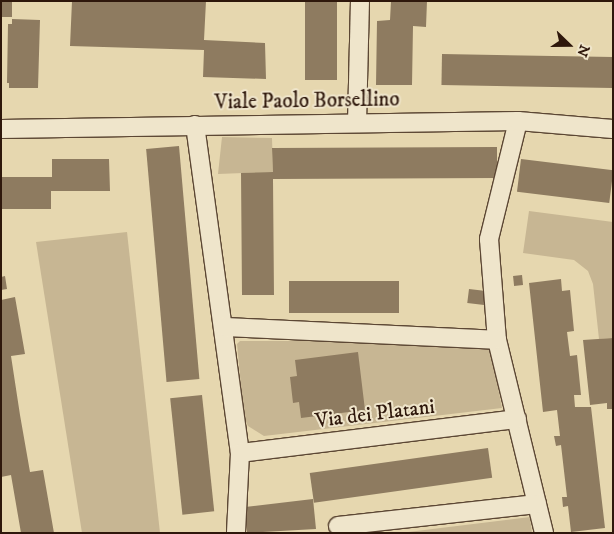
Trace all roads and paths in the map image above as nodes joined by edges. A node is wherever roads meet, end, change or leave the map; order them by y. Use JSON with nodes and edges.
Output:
{"nodes":[{"id":1,"x":360,"y":1,"type":"edge"},
{"id":2,"x":518,"y":120,"type":"junction"},
{"id":3,"x":357,"y":123,"type":"junction"},
{"id":4,"x":195,"y":125,"type":"junction"},
{"id":5,"x":611,"y":127,"type":"edge"},
{"id":6,"x":1,"y":129,"type":"edge"},
{"id":7,"x":224,"y":327,"type":"junction"},
{"id":8,"x":497,"y":340,"type":"junction"},
{"id":9,"x":516,"y":419,"type":"junction"},
{"id":10,"x":240,"y":453,"type":"junction"},
{"id":11,"x":537,"y":504,"type":"junction"},
{"id":12,"x":338,"y":526,"type":"dead end"},
{"id":13,"x":236,"y":533,"type":"edge"},
{"id":14,"x":544,"y":533,"type":"edge"}],
"edges":[{"from":1,"to":3,"type":"street"},
{"from":2,"to":3,"type":"street","name":"Viale Paolo Borsellino"},
{"from":2,"to":5,"type":"street","name":"Viale Paolo Borsellino"},
{"from":2,"to":8,"type":"street"},
{"from":3,"to":4,"type":"street","name":"Viale Paolo Borsellino"},
{"from":4,"to":6,"type":"street","name":"Viale Paolo Borsellino"},
{"from":4,"to":7,"type":"street"},
{"from":7,"to":8,"type":"street"},
{"from":7,"to":10,"type":"street"},
{"from":8,"to":9,"type":"street"},
{"from":9,"to":10,"type":"street","name":"Via dei Platani"},
{"from":9,"to":11,"type":"street"},
{"from":10,"to":13,"type":"street"},
{"from":11,"to":12,"type":"street"},
{"from":11,"to":14,"type":"street"}]}
